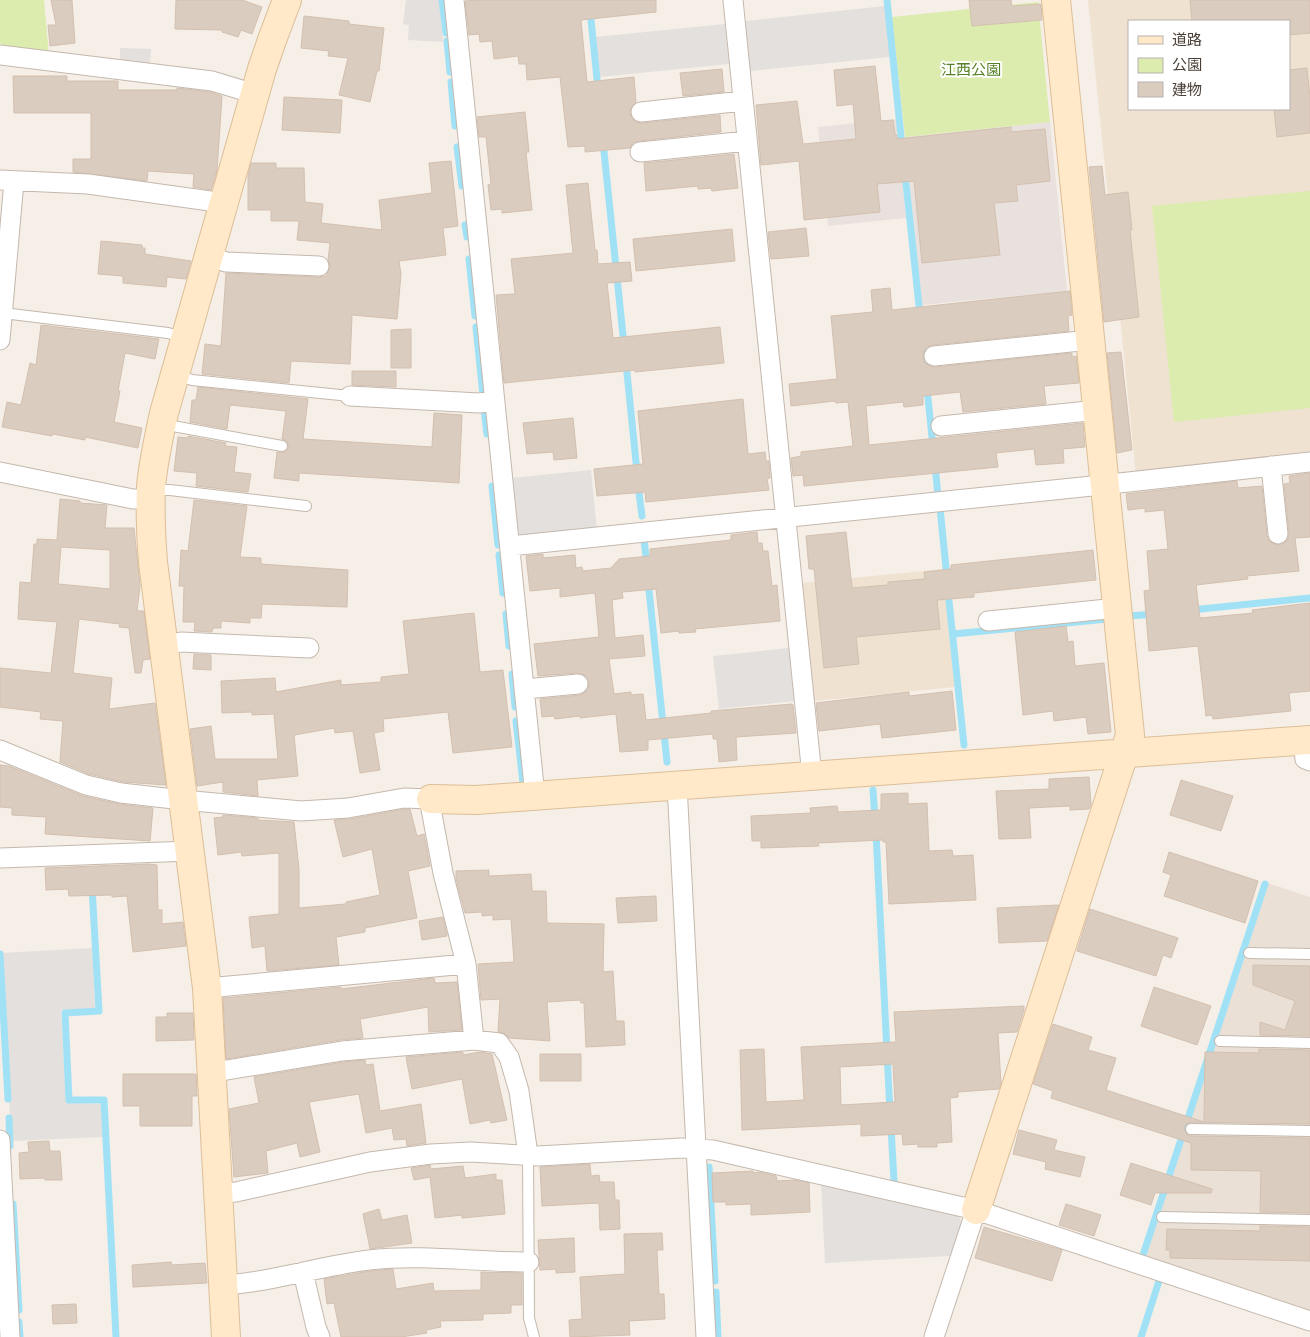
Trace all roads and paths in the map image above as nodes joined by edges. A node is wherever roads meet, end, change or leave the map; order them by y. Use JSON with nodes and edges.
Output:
{"nodes":[{"id":1,"x":288,"y":0,"type":"edge"},
{"id":2,"x":454,"y":0,"type":"edge"},
{"id":3,"x":733,"y":0,"type":"edge"},
{"id":4,"x":1056,"y":0,"type":"edge"},
{"id":5,"x":0,"y":55,"type":"edge"},
{"id":6,"x":256,"y":94,"type":"junction"},
{"id":7,"x":743,"y":101,"type":"junction"},
{"id":8,"x":641,"y":112,"type":"dead end"},
{"id":9,"x":747,"y":141,"type":"junction"},
{"id":10,"x":640,"y":152,"type":"dead end"},
{"id":11,"x":7,"y":181,"type":"edge"},
{"id":12,"x":223,"y":205,"type":"junction"},
{"id":13,"x":209,"y":256,"type":"junction"},
{"id":14,"x":319,"y":266,"type":"dead end"},
{"id":15,"x":3,"y":313,"type":"junction"},
{"id":16,"x":185,"y":338,"type":"junction"},
{"id":17,"x":0,"y":340,"type":"edge"},
{"id":18,"x":1090,"y":340,"type":"junction"},
{"id":19,"x":934,"y":356,"type":"dead end"},
{"id":20,"x":175,"y":374,"type":"junction"},
{"id":21,"x":350,"y":396,"type":"joint"},
{"id":22,"x":495,"y":401,"type":"junction"},
{"id":23,"x":1098,"y":410,"type":"junction"},
{"id":24,"x":161,"y":424,"type":"junction"},
{"id":25,"x":941,"y":426,"type":"dead end"},
{"id":26,"x":282,"y":446,"type":"dead end"},
{"id":27,"x":1310,"y":462,"type":"edge"},
{"id":28,"x":1271,"y":466,"type":"junction"},
{"id":29,"x":0,"y":472,"type":"edge"},
{"id":30,"x":1105,"y":485,"type":"junction"},
{"id":31,"x":151,"y":494,"type":"junction"},
{"id":32,"x":306,"y":506,"type":"dead end"},
{"id":33,"x":786,"y":518,"type":"junction"},
{"id":34,"x":1278,"y":534,"type":"dead end"},
{"id":35,"x":510,"y":546,"type":"junction"},
{"id":36,"x":1117,"y":608,"type":"junction"},
{"id":37,"x":988,"y":621,"type":"dead end"},
{"id":38,"x":164,"y":645,"type":"junction"},
{"id":39,"x":309,"y":648,"type":"dead end"},
{"id":40,"x":578,"y":684,"type":"dead end"},
{"id":41,"x":525,"y":689,"type":"junction"},
{"id":42,"x":1308,"y":747,"type":"edge"},
{"id":43,"x":0,"y":750,"type":"edge"},
{"id":44,"x":1124,"y":754,"type":"junction"},
{"id":45,"x":812,"y":776,"type":"junction"},
{"id":46,"x":677,"y":786,"type":"junction"},
{"id":47,"x":535,"y":796,"type":"junction"},
{"id":48,"x":432,"y":799,"type":"junction"},
{"id":49,"x":183,"y":800,"type":"junction"},
{"id":50,"x":190,"y":850,"type":"junction"},
{"id":51,"x":0,"y":858,"type":"edge"},
{"id":52,"x":1249,"y":953,"type":"dead end"},
{"id":53,"x":1310,"y":954,"type":"edge"},
{"id":54,"x":466,"y":964,"type":"junction"},
{"id":55,"x":207,"y":988,"type":"junction"},
{"id":56,"x":474,"y":1040,"type":"junction"},
{"id":57,"x":1220,"y":1041,"type":"dead end"},
{"id":58,"x":1310,"y":1043,"type":"edge"},
{"id":59,"x":212,"y":1071,"type":"junction"},
{"id":60,"x":1191,"y":1129,"type":"dead end"},
{"id":61,"x":1310,"y":1131,"type":"edge"},
{"id":62,"x":0,"y":1140,"type":"edge"},
{"id":63,"x":696,"y":1149,"type":"junction"},
{"id":64,"x":528,"y":1155,"type":"junction"},
{"id":65,"x":219,"y":1193,"type":"junction"},
{"id":66,"x":976,"y":1210,"type":"junction"},
{"id":67,"x":1162,"y":1217,"type":"dead end"},
{"id":68,"x":1310,"y":1220,"type":"edge"},
{"id":69,"x":529,"y":1262,"type":"junction"},
{"id":70,"x":302,"y":1272,"type":"junction"},
{"id":71,"x":223,"y":1285,"type":"junction"},
{"id":72,"x":1310,"y":1321,"type":"edge"},
{"id":73,"x":10,"y":1337,"type":"edge"},
{"id":74,"x":226,"y":1337,"type":"edge"},
{"id":75,"x":320,"y":1337,"type":"edge"},
{"id":76,"x":534,"y":1337,"type":"edge"},
{"id":77,"x":706,"y":1337,"type":"edge"},
{"id":78,"x":934,"y":1337,"type":"edge"}],
"edges":[{"from":1,"to":6,"type":"street"},
{"from":2,"to":22,"type":"street"},
{"from":3,"to":7,"type":"street"},
{"from":4,"to":18,"type":"street"},
{"from":5,"to":6,"type":"street"},
{"from":6,"to":12,"type":"street"},
{"from":7,"to":8,"type":"street"},
{"from":7,"to":9,"type":"street"},
{"from":9,"to":10,"type":"street"},
{"from":9,"to":33,"type":"street"},
{"from":11,"to":12,"type":"street"},
{"from":11,"to":15,"type":"street"},
{"from":12,"to":13,"type":"street"},
{"from":13,"to":14,"type":"street"},
{"from":13,"to":16,"type":"street"},
{"from":15,"to":16,"type":"lane"},
{"from":15,"to":17,"type":"street"},
{"from":16,"to":20,"type":"street"},
{"from":18,"to":19,"type":"street"},
{"from":18,"to":23,"type":"street"},
{"from":20,"to":21,"type":"lane"},
{"from":20,"to":24,"type":"street"},
{"from":21,"to":22,"type":"street"},
{"from":22,"to":35,"type":"street"},
{"from":23,"to":25,"type":"street"},
{"from":23,"to":30,"type":"street"},
{"from":24,"to":26,"type":"lane"},
{"from":24,"to":31,"type":"street"},
{"from":27,"to":28,"type":"street"},
{"from":28,"to":30,"type":"street"},
{"from":28,"to":34,"type":"street"},
{"from":29,"to":31,"type":"street"},
{"from":30,"to":33,"type":"street"},
{"from":30,"to":36,"type":"street"},
{"from":31,"to":32,"type":"lane"},
{"from":31,"to":38,"type":"street"},
{"from":33,"to":35,"type":"street"},
{"from":33,"to":45,"type":"street"},
{"from":35,"to":41,"type":"street"},
{"from":36,"to":37,"type":"street"},
{"from":36,"to":44,"type":"street"},
{"from":38,"to":39,"type":"street"},
{"from":38,"to":49,"type":"street"},
{"from":40,"to":41,"type":"street"},
{"from":41,"to":47,"type":"street"},
{"from":42,"to":44,"type":"street"},
{"from":43,"to":49,"type":"street"},
{"from":44,"to":45,"type":"street"},
{"from":44,"to":66,"type":"street"},
{"from":45,"to":46,"type":"street"},
{"from":46,"to":47,"type":"street"},
{"from":46,"to":63,"type":"street"},
{"from":47,"to":48,"type":"street"},
{"from":48,"to":49,"type":"street"},
{"from":48,"to":54,"type":"street"},
{"from":49,"to":50,"type":"street"},
{"from":50,"to":51,"type":"street"},
{"from":50,"to":55,"type":"street"},
{"from":52,"to":53,"type":"lane"},
{"from":54,"to":55,"type":"street"},
{"from":54,"to":56,"type":"street"},
{"from":55,"to":59,"type":"street"},
{"from":56,"to":59,"type":"street"},
{"from":56,"to":64,"type":"street"},
{"from":57,"to":58,"type":"lane"},
{"from":59,"to":65,"type":"street"},
{"from":60,"to":61,"type":"lane"},
{"from":62,"to":73,"type":"street"},
{"from":63,"to":64,"type":"street"},
{"from":63,"to":66,"type":"street"},
{"from":63,"to":77,"type":"street"},
{"from":64,"to":65,"type":"street"},
{"from":64,"to":69,"type":"lane"},
{"from":65,"to":71,"type":"street"},
{"from":66,"to":72,"type":"street"},
{"from":66,"to":78,"type":"street"},
{"from":67,"to":68,"type":"lane"},
{"from":69,"to":70,"type":"street"},
{"from":69,"to":76,"type":"lane"},
{"from":70,"to":71,"type":"street"},
{"from":70,"to":75,"type":"street"},
{"from":71,"to":74,"type":"street"}]}
